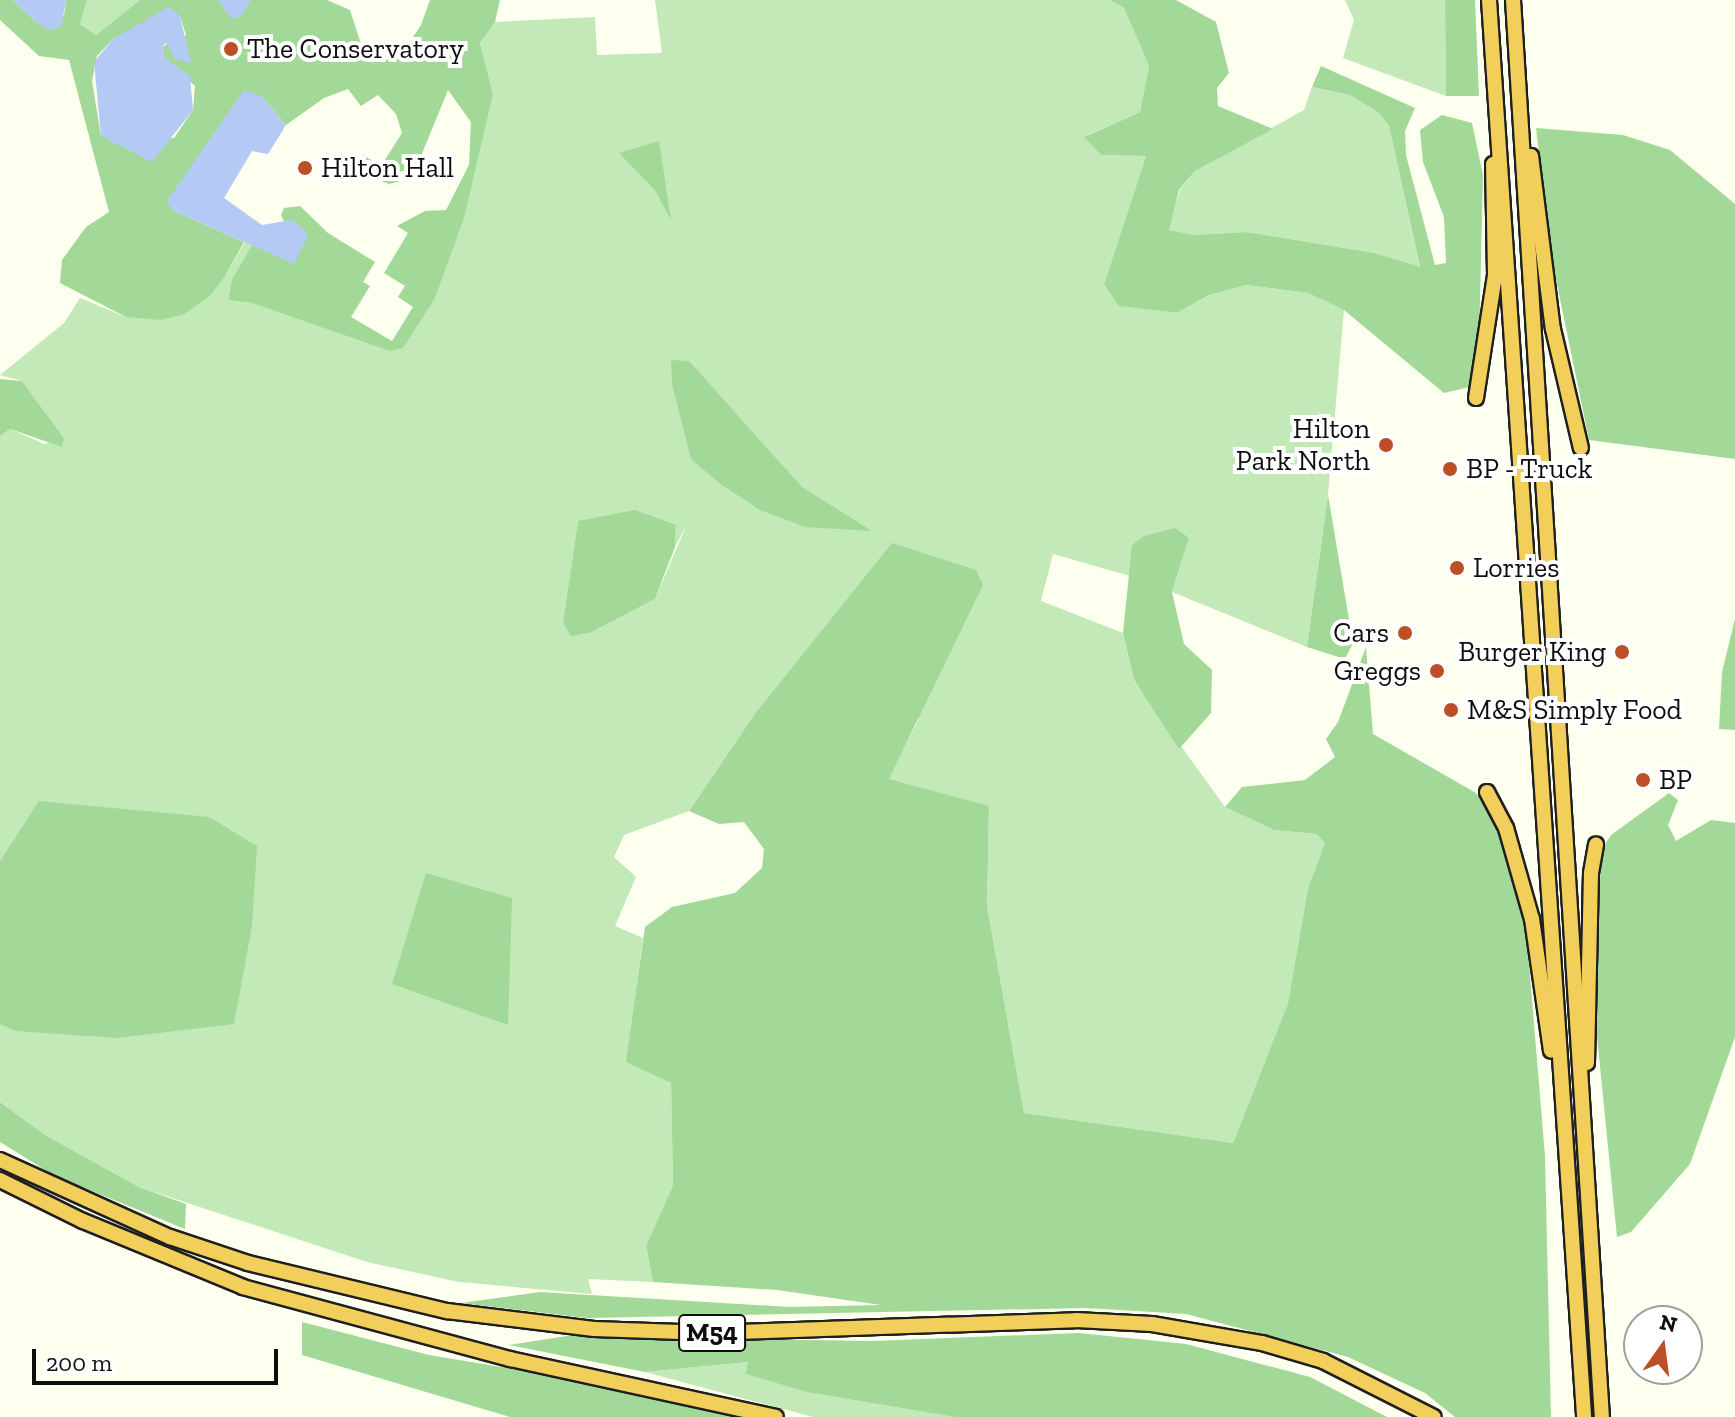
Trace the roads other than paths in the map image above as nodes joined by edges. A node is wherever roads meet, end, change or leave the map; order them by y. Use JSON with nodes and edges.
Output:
{"nodes":[{"id":1,"x":1489,"y":0,"type":"edge"},
{"id":2,"x":1513,"y":6,"type":"edge"},
{"id":3,"x":1490,"y":16,"type":"junction"},
{"id":4,"x":1476,"y":398,"type":"dead end"},
{"id":5,"x":1581,"y":448,"type":"dead end"},
{"id":6,"x":1487,"y":792,"type":"dead end"},
{"id":7,"x":1596,"y":844,"type":"dead end"},
{"id":8,"x":0,"y":1160,"type":"edge"},
{"id":9,"x":1567,"y":1170,"type":"junction"},
{"id":10,"x":1585,"y":1170,"type":"junction"},
{"id":11,"x":0,"y":1180,"type":"edge"},
{"id":12,"x":776,"y":1417,"type":"edge"},
{"id":13,"x":1434,"y":1417,"type":"edge"},
{"id":14,"x":1584,"y":1417,"type":"edge"},
{"id":15,"x":1602,"y":1417,"type":"edge"}],
"edges":[{"from":1,"to":3,"type":"highway"},
{"from":2,"to":5,"type":"highway"},
{"from":2,"to":10,"type":"highway"},
{"from":3,"to":4,"type":"highway"},
{"from":3,"to":9,"type":"highway"},
{"from":6,"to":9,"type":"highway"},
{"from":7,"to":10,"type":"highway"},
{"from":8,"to":13,"type":"highway","number":"M54"},
{"from":9,"to":14,"type":"highway"},
{"from":10,"to":15,"type":"highway"},
{"from":11,"to":12,"type":"highway","number":"M54"}]}
